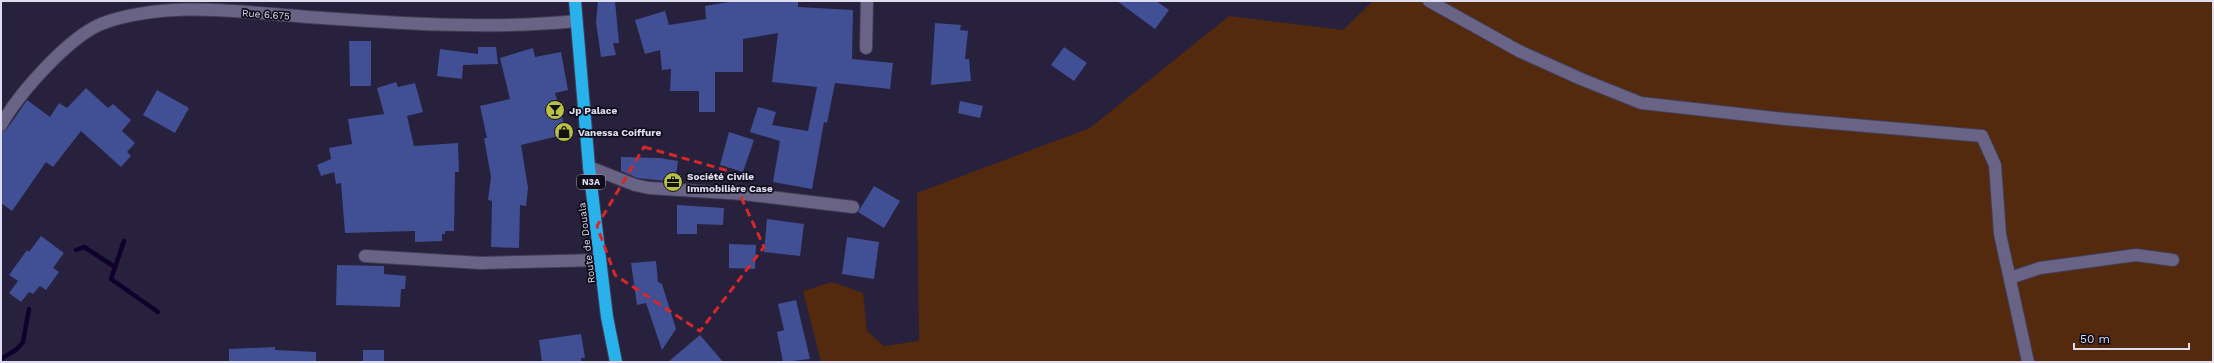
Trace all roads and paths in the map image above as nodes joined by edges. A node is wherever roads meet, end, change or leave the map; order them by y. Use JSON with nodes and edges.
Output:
{"nodes":[{"id":1,"x":574,"y":1,"type":"edge"},
{"id":2,"x":867,"y":1,"type":"edge"},
{"id":3,"x":1429,"y":1,"type":"edge"},
{"id":4,"x":185,"y":5,"type":"edge"},
{"id":5,"x":576,"y":21,"type":"junction"},
{"id":6,"x":866,"y":48,"type":"dead end"},
{"id":7,"x":1,"y":124,"type":"edge"},
{"id":8,"x":589,"y":167,"type":"junction"},
{"id":9,"x":853,"y":207,"type":"dead end"},
{"id":10,"x":365,"y":256,"type":"dead end"},
{"id":11,"x":600,"y":260,"type":"junction"},
{"id":12,"x":2173,"y":260,"type":"dead end"},
{"id":13,"x":2010,"y":278,"type":"junction"},
{"id":14,"x":616,"y":362,"type":"edge"},
{"id":15,"x":2028,"y":362,"type":"edge"}],
"edges":[{"from":1,"to":5,"type":"highway","name":"Route de Douala","number":"N3A"},
{"from":2,"to":6,"type":"street"},
{"from":3,"to":13,"type":"street"},
{"from":4,"to":5,"type":"street","name":"Rue 6.675"},
{"from":4,"to":7,"type":"street","name":"Rue 6.675"},
{"from":5,"to":8,"type":"highway","name":"Route de Douala","number":"N3A"},
{"from":8,"to":9,"type":"street"},
{"from":8,"to":11,"type":"highway","name":"Route de Douala","number":"N3A"},
{"from":10,"to":11,"type":"street"},
{"from":11,"to":14,"type":"highway","name":"Route de Douala","number":"N3A"},
{"from":12,"to":13,"type":"street"},
{"from":13,"to":15,"type":"street"}]}
